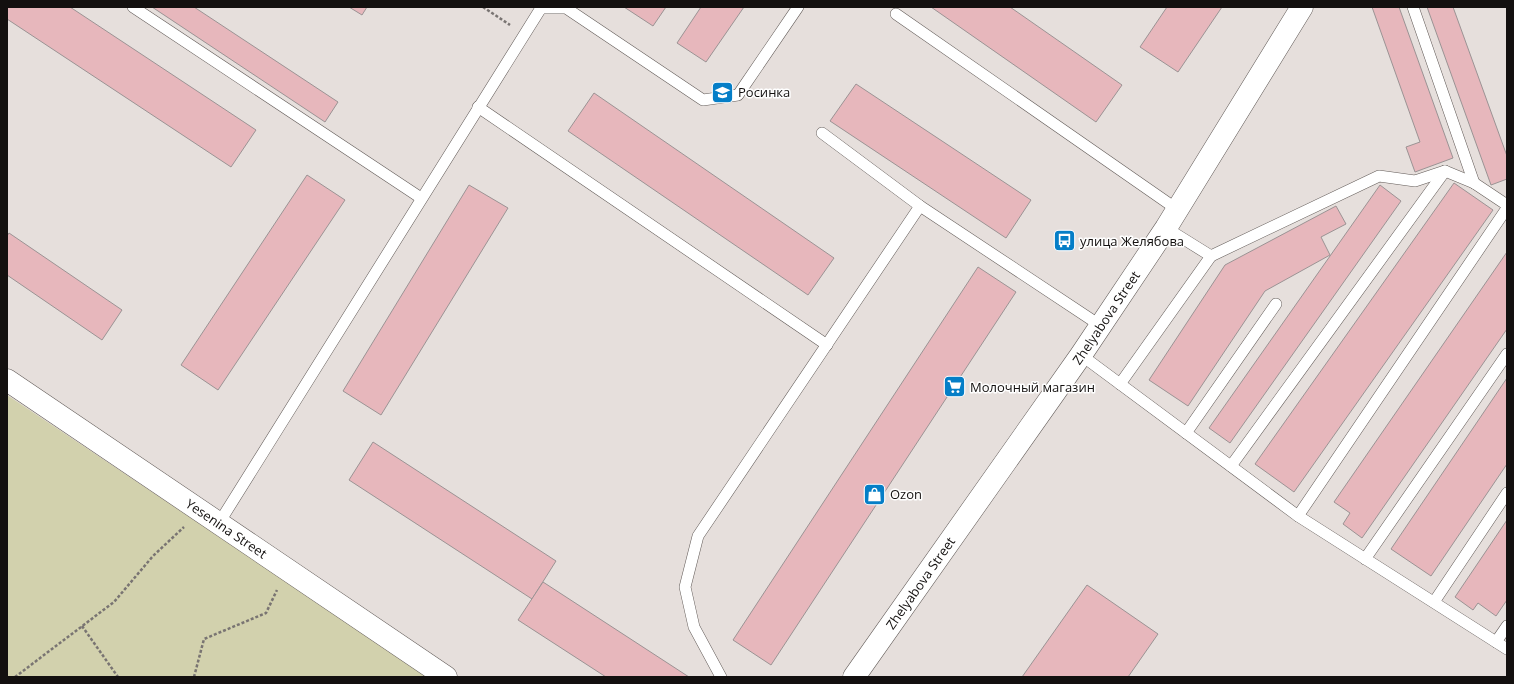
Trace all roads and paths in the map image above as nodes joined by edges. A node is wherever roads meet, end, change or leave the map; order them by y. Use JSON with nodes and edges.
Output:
{"nodes":[{"id":1,"x":133,"y":7,"type":"edge"},
{"id":2,"x":483,"y":7,"type":"edge"},
{"id":3,"x":798,"y":7,"type":"edge"},
{"id":4,"x":1302,"y":7,"type":"edge"},
{"id":5,"x":1413,"y":7,"type":"edge"},
{"id":6,"x":896,"y":14,"type":"dead end"},
{"id":7,"x":524,"y":34,"type":"junction"},
{"id":8,"x":478,"y":107,"type":"junction"},
{"id":9,"x":822,"y":133,"type":"dead end"},
{"id":10,"x":1445,"y":171,"type":"junction"},
{"id":11,"x":1474,"y":183,"type":"junction"},
{"id":12,"x":421,"y":198,"type":"junction"},
{"id":13,"x":920,"y":206,"type":"junction"},
{"id":14,"x":1507,"y":207,"type":"edge"},
{"id":15,"x":1178,"y":210,"type":"junction"},
{"id":16,"x":1166,"y":228,"type":"junction"},
{"id":17,"x":1211,"y":256,"type":"junction"},
{"id":18,"x":1276,"y":304,"type":"dead end"},
{"id":19,"x":1101,"y":326,"type":"junction"},
{"id":20,"x":826,"y":346,"type":"junction"},
{"id":21,"x":1507,"y":354,"type":"edge"},
{"id":22,"x":1081,"y":355,"type":"junction"},
{"id":23,"x":7,"y":380,"type":"edge"},
{"id":24,"x":1120,"y":384,"type":"junction"},
{"id":25,"x":1186,"y":433,"type":"junction"},
{"id":26,"x":1231,"y":466,"type":"junction"},
{"id":27,"x":1507,"y":493,"type":"edge"},
{"id":28,"x":1298,"y":516,"type":"junction"},
{"id":29,"x":210,"y":517,"type":"junction"},
{"id":30,"x":1365,"y":559,"type":"junction"},
{"id":31,"x":279,"y":585,"type":"dead end"},
{"id":32,"x":1434,"y":602,"type":"junction"},
{"id":33,"x":82,"y":626,"type":"junction"},
{"id":34,"x":1507,"y":626,"type":"edge"},
{"id":35,"x":1496,"y":642,"type":"junction"},
{"id":36,"x":1507,"y":649,"type":"edge"},
{"id":37,"x":15,"y":677,"type":"edge"},
{"id":38,"x":118,"y":677,"type":"edge"},
{"id":39,"x":194,"y":677,"type":"edge"},
{"id":40,"x":446,"y":677,"type":"edge"},
{"id":41,"x":721,"y":677,"type":"edge"},
{"id":42,"x":854,"y":677,"type":"edge"}],
"edges":[{"from":1,"to":12,"type":"lane"},
{"from":2,"to":7,"type":"path"},
{"from":3,"to":7,"type":"lane"},
{"from":4,"to":15,"type":"street","name":"Zhelyabova Street"},
{"from":5,"to":11,"type":"lane"},
{"from":6,"to":15,"type":"lane"},
{"from":7,"to":8,"type":"lane"},
{"from":8,"to":12,"type":"lane"},
{"from":8,"to":20,"type":"lane"},
{"from":9,"to":13,"type":"lane"},
{"from":10,"to":11,"type":"lane"},
{"from":10,"to":17,"type":"lane"},
{"from":10,"to":26,"type":"lane"},
{"from":11,"to":14,"type":"lane"},
{"from":12,"to":29,"type":"lane"},
{"from":13,"to":19,"type":"lane"},
{"from":13,"to":20,"type":"lane"},
{"from":14,"to":28,"type":"lane"},
{"from":15,"to":16,"type":"street","name":"Zhelyabova Street"},
{"from":16,"to":17,"type":"lane"},
{"from":16,"to":19,"type":"street","name":"Zhelyabova Street"},
{"from":17,"to":24,"type":"lane"},
{"from":18,"to":25,"type":"lane"},
{"from":19,"to":22,"type":"street","name":"Zhelyabova Street"},
{"from":20,"to":41,"type":"lane"},
{"from":21,"to":30,"type":"lane"},
{"from":22,"to":24,"type":"lane"},
{"from":22,"to":42,"type":"street","name":"Zhelyabova Street"},
{"from":23,"to":29,"type":"street","name":"Yesenina Street"},
{"from":24,"to":25,"type":"lane"},
{"from":25,"to":26,"type":"lane"},
{"from":26,"to":28,"type":"lane"},
{"from":27,"to":32,"type":"lane"},
{"from":28,"to":30,"type":"lane"},
{"from":29,"to":33,"type":"path"},
{"from":29,"to":40,"type":"street","name":"Yesenina Street"},
{"from":30,"to":32,"type":"lane"},
{"from":31,"to":39,"type":"path"},
{"from":32,"to":35,"type":"lane"},
{"from":33,"to":37,"type":"path"},
{"from":33,"to":38,"type":"path"},
{"from":34,"to":35,"type":"lane"},
{"from":35,"to":36,"type":"lane"}]}
